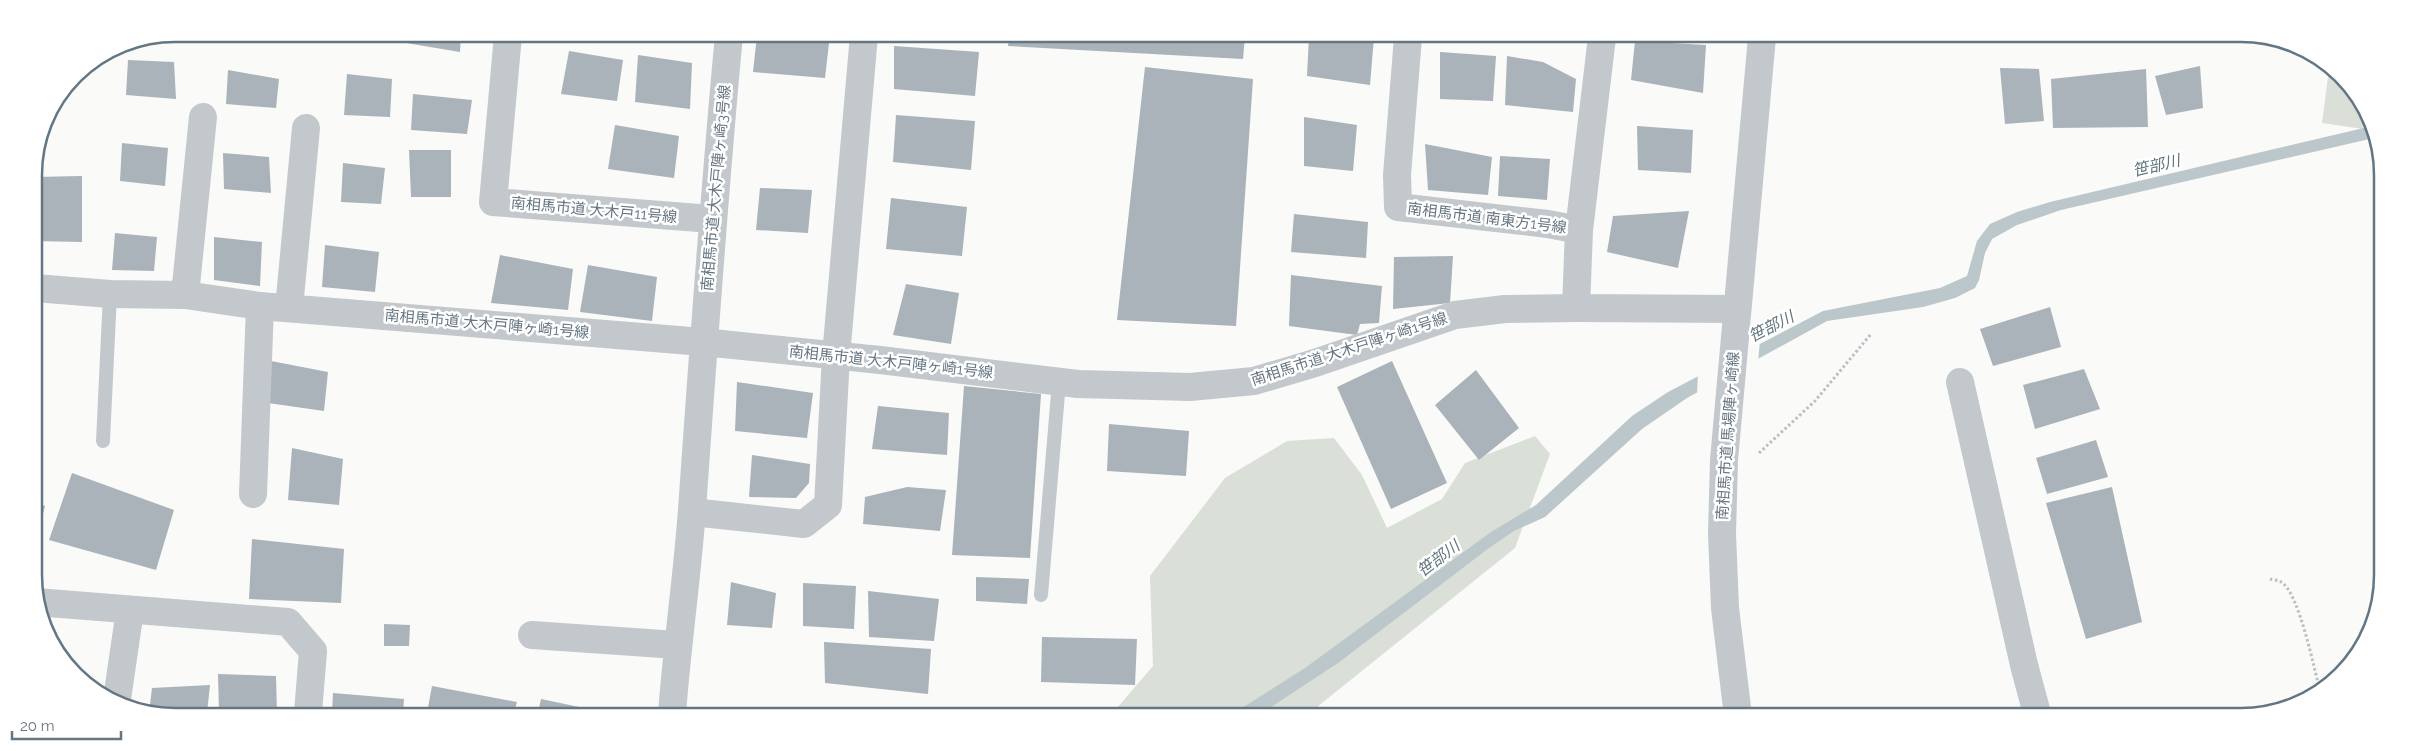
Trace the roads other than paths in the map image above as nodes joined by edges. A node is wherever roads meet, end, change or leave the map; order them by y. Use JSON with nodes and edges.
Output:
{"nodes":[{"id":1,"x":507,"y":43,"type":"edge"},
{"id":2,"x":728,"y":43,"type":"edge"},
{"id":3,"x":863,"y":43,"type":"edge"},
{"id":4,"x":1407,"y":43,"type":"edge"},
{"id":5,"x":1601,"y":43,"type":"edge"},
{"id":6,"x":1761,"y":43,"type":"edge"},
{"id":7,"x":203,"y":117,"type":"dead end"},
{"id":8,"x":306,"y":128,"type":"dead end"},
{"id":9,"x":712,"y":219,"type":"junction"},
{"id":10,"x":1579,"y":230,"type":"junction"},
{"id":11,"x":43,"y":289,"type":"edge"},
{"id":12,"x":110,"y":294,"type":"junction"},
{"id":13,"x":185,"y":295,"type":"junction"},
{"id":14,"x":260,"y":306,"type":"junction"},
{"id":15,"x":289,"y":308,"type":"junction"},
{"id":16,"x":1576,"y":308,"type":"junction"},
{"id":17,"x":1737,"y":309,"type":"junction"},
{"id":18,"x":704,"y":342,"type":"junction"},
{"id":19,"x":836,"y":356,"type":"junction"},
{"id":20,"x":1059,"y":382,"type":"junction"},
{"id":21,"x":1960,"y":382,"type":"dead end"},
{"id":22,"x":103,"y":441,"type":"dead end"},
{"id":23,"x":253,"y":494,"type":"dead end"},
{"id":24,"x":692,"y":512,"type":"junction"},
{"id":25,"x":1041,"y":596,"type":"dead end"},
{"id":26,"x":46,"y":603,"type":"edge"},
{"id":27,"x":130,"y":610,"type":"junction"},
{"id":28,"x":532,"y":635,"type":"dead end"},
{"id":29,"x":677,"y":645,"type":"junction"},
{"id":30,"x":118,"y":695,"type":"edge"},
{"id":31,"x":308,"y":708,"type":"edge"},
{"id":32,"x":672,"y":708,"type":"edge"},
{"id":33,"x":1737,"y":708,"type":"edge"},
{"id":34,"x":2036,"y":708,"type":"edge"}],
"edges":[{"from":1,"to":9,"type":"street","name":"南相馬市道 大木戸11号線"},
{"from":2,"to":9,"type":"street","name":"南相馬市道 大木戸陣ヶ崎3号線"},
{"from":3,"to":19,"type":"street"},
{"from":4,"to":10,"type":"street","name":"南相馬市道 南東方1号線"},
{"from":5,"to":10,"type":"street"},
{"from":6,"to":17,"type":"street","name":"南相馬市道 馬場陣ヶ崎線"},
{"from":7,"to":13,"type":"street"},
{"from":8,"to":15,"type":"street"},
{"from":9,"to":18,"type":"street","name":"南相馬市道 大木戸陣ヶ崎3号線"},
{"from":10,"to":16,"type":"street","name":"南相馬市道 南東方1号線"},
{"from":11,"to":12,"type":"street","name":"南相馬市道 大木戸陣ヶ崎1号線"},
{"from":12,"to":13,"type":"street","name":"南相馬市道 大木戸陣ヶ崎1号線"},
{"from":12,"to":22,"type":"lane"},
{"from":13,"to":14,"type":"street","name":"南相馬市道 大木戸陣ヶ崎1号線"},
{"from":14,"to":15,"type":"street","name":"南相馬市道 大木戸陣ヶ崎1号線"},
{"from":14,"to":23,"type":"street"},
{"from":15,"to":18,"type":"street","name":"南相馬市道 大木戸陣ヶ崎1号線"},
{"from":16,"to":17,"type":"street","name":"南相馬市道 大木戸陣ヶ崎1号線"},
{"from":16,"to":20,"type":"street","name":"南相馬市道 大木戸陣ヶ崎1号線"},
{"from":17,"to":33,"type":"street","name":"南相馬市道 馬場陣ヶ崎線"},
{"from":18,"to":19,"type":"street","name":"南相馬市道 大木戸陣ヶ崎1号線"},
{"from":18,"to":24,"type":"street","name":"南相馬市道 大木戸陣ヶ崎3号線"},
{"from":19,"to":20,"type":"street","name":"南相馬市道 大木戸陣ヶ崎1号線"},
{"from":19,"to":24,"type":"street"},
{"from":20,"to":25,"type":"lane"},
{"from":21,"to":34,"type":"street"},
{"from":24,"to":29,"type":"street","name":"南相馬市道 大木戸陣ヶ崎3号線"},
{"from":26,"to":27,"type":"street"},
{"from":27,"to":30,"type":"street"},
{"from":27,"to":31,"type":"street"},
{"from":28,"to":29,"type":"street"},
{"from":29,"to":32,"type":"street","name":"南相馬市道 大木戸陣ヶ崎3号線"}]}
